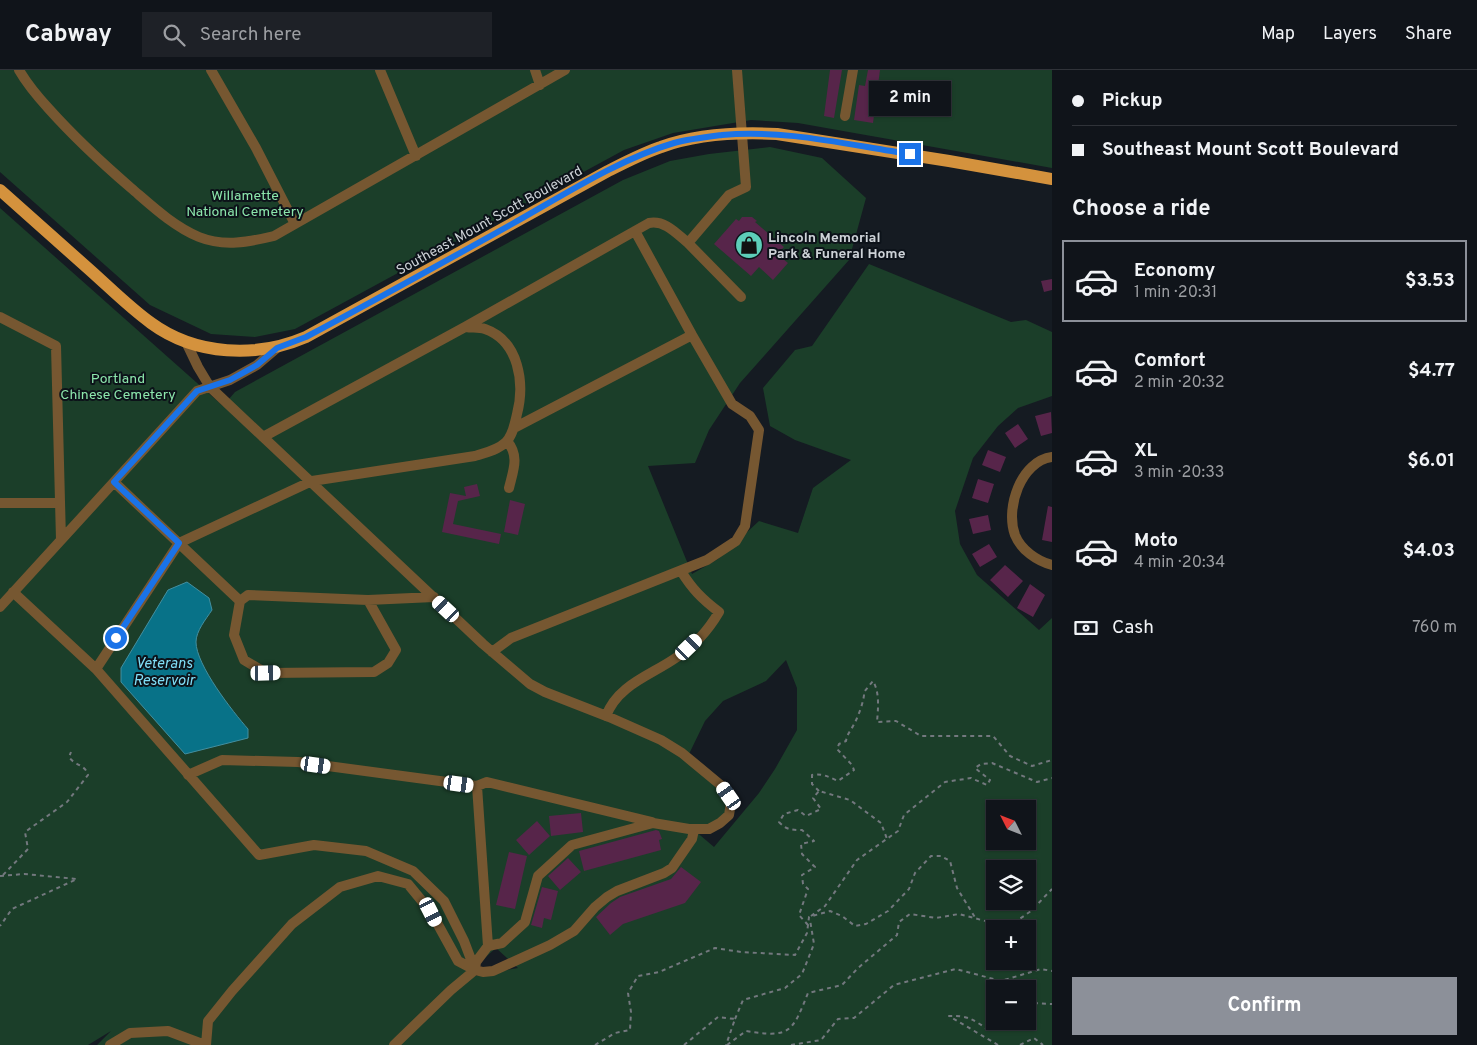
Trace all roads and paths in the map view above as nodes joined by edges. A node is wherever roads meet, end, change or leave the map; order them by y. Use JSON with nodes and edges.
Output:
{"nodes":[{"id":1,"x":19,"y":70,"type":"edge"},
{"id":2,"x":211,"y":70,"type":"edge"},
{"id":3,"x":380,"y":70,"type":"edge"},
{"id":4,"x":535,"y":70,"type":"edge"},
{"id":5,"x":565,"y":70,"type":"edge"},
{"id":6,"x":737,"y":70,"type":"edge"},
{"id":7,"x":853,"y":70,"type":"edge"},
{"id":8,"x":540,"y":85,"type":"junction"},
{"id":9,"x":845,"y":116,"type":"dead end"},
{"id":10,"x":743,"y":134,"type":"junction"},
{"id":11,"x":416,"y":156,"type":"junction"},
{"id":12,"x":1052,"y":179,"type":"edge"},
{"id":13,"x":0,"y":190,"type":"edge"},
{"id":14,"x":295,"y":224,"type":"junction"},
{"id":15,"x":634,"y":231,"type":"junction"},
{"id":16,"x":688,"y":243,"type":"junction"},
{"id":17,"x":741,"y":297,"type":"dead end"},
{"id":18,"x":0,"y":317,"type":"edge"},
{"id":19,"x":465,"y":327,"type":"junction"},
{"id":20,"x":692,"y":335,"type":"junction"},
{"id":21,"x":186,"y":342,"type":"junction"},
{"id":22,"x":277,"y":348,"type":"junction"},
{"id":23,"x":210,"y":387,"type":"junction"},
{"id":24,"x":514,"y":428,"type":"junction"},
{"id":25,"x":264,"y":437,"type":"junction"},
{"id":26,"x":507,"y":441,"type":"junction"},
{"id":27,"x":1052,"y":457,"type":"edge"},
{"id":28,"x":312,"y":481,"type":"junction"},
{"id":29,"x":114,"y":482,"type":"junction"},
{"id":30,"x":509,"y":488,"type":"dead end"},
{"id":31,"x":0,"y":503,"type":"edge"},
{"id":32,"x":59,"y":503,"type":"junction"},
{"id":33,"x":60,"y":540,"type":"junction"},
{"id":34,"x":179,"y":543,"type":"junction"},
{"id":35,"x":1052,"y":565,"type":"edge"},
{"id":36,"x":681,"y":570,"type":"junction"},
{"id":37,"x":14,"y":592,"type":"junction"},
{"id":38,"x":434,"y":597,"type":"junction"},
{"id":39,"x":368,"y":600,"type":"junction"},
{"id":40,"x":240,"y":601,"type":"junction"},
{"id":41,"x":0,"y":607,"type":"edge"},
{"id":42,"x":492,"y":652,"type":"junction"},
{"id":43,"x":96,"y":670,"type":"junction"},
{"id":44,"x":606,"y":716,"type":"junction"},
{"id":45,"x":70,"y":752,"type":"dead end"},
{"id":46,"x":1052,"y":760,"type":"edge"},
{"id":47,"x":188,"y":775,"type":"junction"},
{"id":48,"x":1052,"y":778,"type":"edge"},
{"id":49,"x":477,"y":786,"type":"junction"},
{"id":50,"x":819,"y":791,"type":"junction"},
{"id":51,"x":653,"y":823,"type":"junction"},
{"id":52,"x":694,"y":830,"type":"junction"},
{"id":53,"x":887,"y":839,"type":"junction"},
{"id":54,"x":1,"y":876,"type":"edge"},
{"id":55,"x":1052,"y":889,"type":"edge"},
{"id":56,"x":809,"y":917,"type":"junction"},
{"id":57,"x":976,"y":919,"type":"junction"},
{"id":58,"x":0,"y":926,"type":"edge"},
{"id":59,"x":808,"y":926,"type":"junction"},
{"id":60,"x":488,"y":946,"type":"junction"},
{"id":61,"x":475,"y":970,"type":"junction"},
{"id":62,"x":1052,"y":971,"type":"edge"},
{"id":63,"x":1036,"y":1003,"type":"edge"},
{"id":64,"x":1052,"y":1004,"type":"edge"},
{"id":65,"x":735,"y":1018,"type":"junction"},
{"id":66,"x":986,"y":1028,"type":"edge"},
{"id":67,"x":110,"y":1045,"type":"edge"},
{"id":68,"x":206,"y":1045,"type":"edge"},
{"id":69,"x":394,"y":1045,"type":"edge"},
{"id":70,"x":595,"y":1045,"type":"edge"},
{"id":71,"x":684,"y":1045,"type":"edge"},
{"id":72,"x":726,"y":1045,"type":"edge"},
{"id":73,"x":791,"y":1045,"type":"edge"},
{"id":74,"x":998,"y":1045,"type":"edge"},
{"id":75,"x":1020,"y":1045,"type":"edge"},
{"id":76,"x":1043,"y":1045,"type":"edge"}],
"edges":[{"from":1,"to":14,"type":"street"},
{"from":2,"to":14,"type":"street"},
{"from":3,"to":11,"type":"street"},
{"from":4,"to":8,"type":"street"},
{"from":5,"to":8,"type":"street"},
{"from":6,"to":10,"type":"street"},
{"from":7,"to":9,"type":"street"},
{"from":8,"to":11,"type":"street"},
{"from":10,"to":12,"type":"main road","name":"Southeast Mount Scott Boulevard"},
{"from":10,"to":16,"type":"street"},
{"from":10,"to":22,"type":"main road","name":"Southeast Mount Scott Boulevard"},
{"from":11,"to":14,"type":"street"},
{"from":13,"to":21,"type":"main road","name":"Southeast Mount Scott Boulevard"},
{"from":15,"to":16,"type":"street"},
{"from":15,"to":19,"type":"street"},
{"from":15,"to":20,"type":"street"},
{"from":16,"to":17,"type":"street"},
{"from":18,"to":32,"type":"street"},
{"from":19,"to":24,"type":"street"},
{"from":19,"to":25,"type":"street"},
{"from":20,"to":24,"type":"street"},
{"from":20,"to":36,"type":"street"},
{"from":21,"to":22,"type":"main road","name":"Southeast Mount Scott Boulevard"},
{"from":21,"to":23,"type":"street"},
{"from":22,"to":23,"type":"street"},
{"from":23,"to":25,"type":"street"},
{"from":23,"to":29,"type":"street"},
{"from":24,"to":26,"type":"street"},
{"from":25,"to":28,"type":"street"},
{"from":26,"to":28,"type":"street"},
{"from":26,"to":30,"type":"street"},
{"from":27,"to":35,"type":"street"},
{"from":28,"to":34,"type":"street"},
{"from":28,"to":38,"type":"street"},
{"from":29,"to":33,"type":"street"},
{"from":29,"to":34,"type":"street"},
{"from":31,"to":32,"type":"street"},
{"from":32,"to":33,"type":"street"},
{"from":33,"to":37,"type":"street"},
{"from":34,"to":40,"type":"street"},
{"from":34,"to":43,"type":"street"},
{"from":36,"to":42,"type":"street"},
{"from":36,"to":44,"type":"street"},
{"from":37,"to":41,"type":"street"},
{"from":37,"to":43,"type":"street"},
{"from":38,"to":39,"type":"street"},
{"from":38,"to":42,"type":"street"},
{"from":39,"to":40,"type":"street"},
{"from":39,"to":40,"type":"street"},
{"from":42,"to":44,"type":"street"},
{"from":43,"to":47,"type":"street"},
{"from":44,"to":52,"type":"street"},
{"from":45,"to":54,"type":"path"},
{"from":46,"to":50,"type":"path"},
{"from":47,"to":49,"type":"street"},
{"from":47,"to":61,"type":"street"},
{"from":48,"to":53,"type":"path"},
{"from":49,"to":51,"type":"street"},
{"from":49,"to":60,"type":"street"},
{"from":50,"to":53,"type":"path"},
{"from":50,"to":59,"type":"path"},
{"from":51,"to":52,"type":"street"},
{"from":51,"to":60,"type":"street"},
{"from":52,"to":61,"type":"street"},
{"from":53,"to":56,"type":"path"},
{"from":54,"to":58,"type":"path"},
{"from":55,"to":57,"type":"path"},
{"from":56,"to":57,"type":"path"},
{"from":56,"to":59,"type":"path"},
{"from":56,"to":65,"type":"path"},
{"from":57,"to":72,"type":"path"},
{"from":59,"to":70,"type":"path"},
{"from":60,"to":61,"type":"street"},
{"from":61,"to":68,"type":"street"},
{"from":61,"to":69,"type":"street"},
{"from":62,"to":73,"type":"path"},
{"from":63,"to":64,"type":"path"},
{"from":65,"to":71,"type":"path"},
{"from":65,"to":72,"type":"path"},
{"from":66,"to":74,"type":"path"},
{"from":67,"to":68,"type":"street"},
{"from":75,"to":76,"type":"path"}]}
